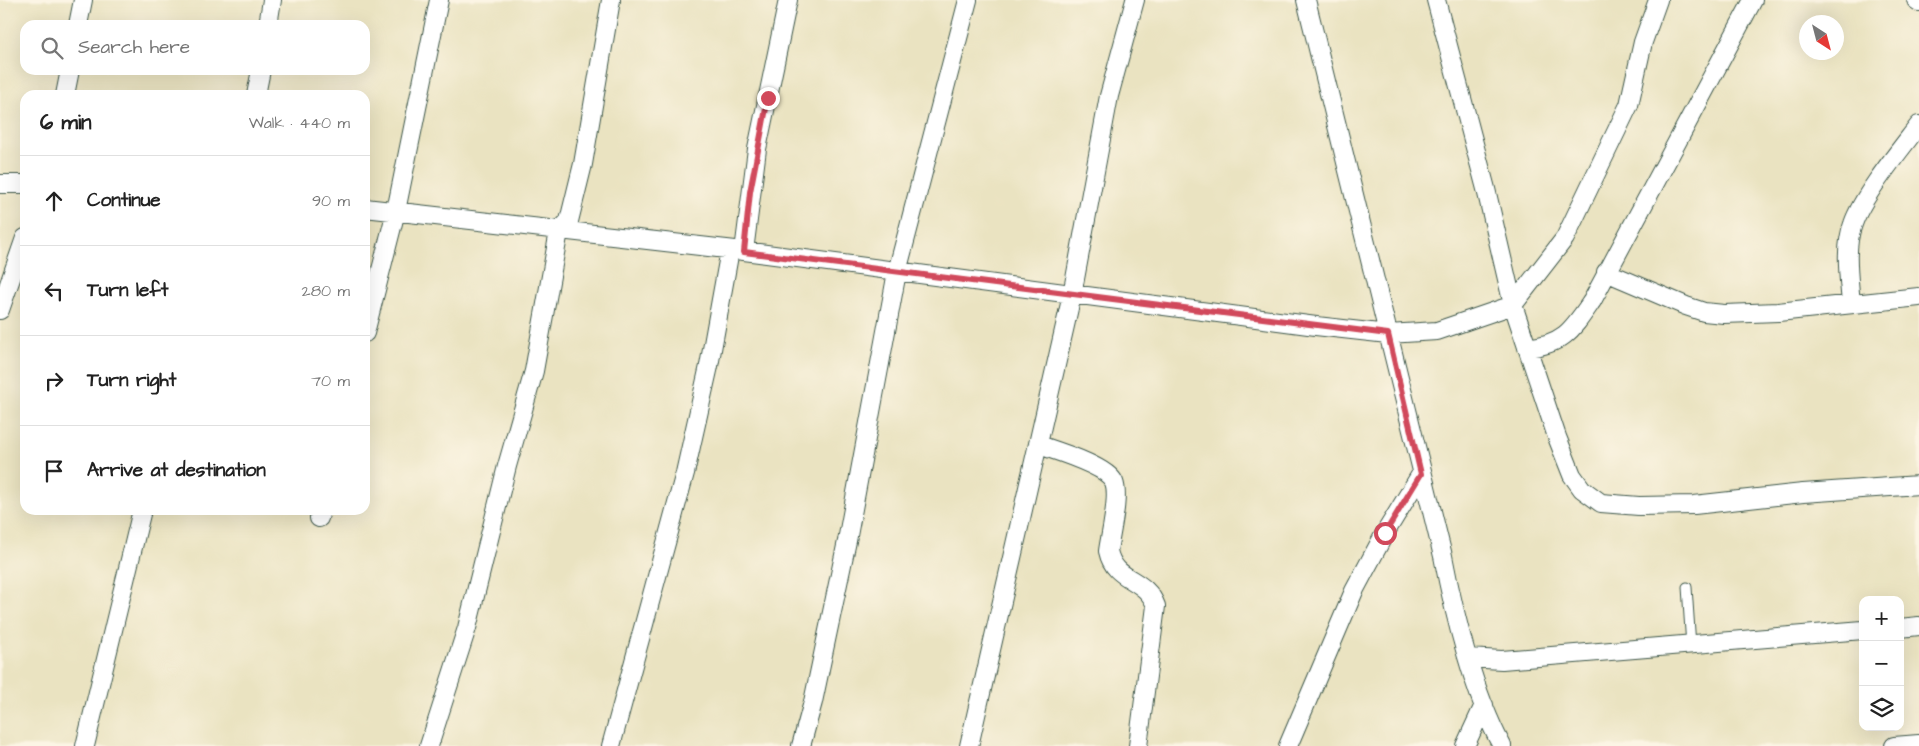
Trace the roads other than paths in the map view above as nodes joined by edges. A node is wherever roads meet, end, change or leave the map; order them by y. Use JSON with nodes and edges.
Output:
{"nodes":[{"id":1,"x":83,"y":0,"type":"edge"},
{"id":2,"x":272,"y":0,"type":"edge"},
{"id":3,"x":439,"y":0,"type":"edge"},
{"id":4,"x":611,"y":0,"type":"edge"},
{"id":5,"x":788,"y":0,"type":"edge"},
{"id":6,"x":968,"y":0,"type":"edge"},
{"id":7,"x":1135,"y":0,"type":"edge"},
{"id":8,"x":1306,"y":0,"type":"edge"},
{"id":9,"x":1436,"y":0,"type":"edge"},
{"id":10,"x":1658,"y":0,"type":"edge"},
{"id":11,"x":1753,"y":0,"type":"edge"},
{"id":12,"x":79,"y":20,"type":"edge"},
{"id":13,"x":269,"y":20,"type":"edge"},
{"id":14,"x":69,"y":75,"type":"edge"},
{"id":15,"x":260,"y":75,"type":"edge"},
{"id":16,"x":66,"y":90,"type":"edge"},
{"id":17,"x":257,"y":90,"type":"edge"},
{"id":18,"x":1919,"y":125,"type":"edge"},
{"id":19,"x":0,"y":184,"type":"edge"},
{"id":20,"x":20,"y":184,"type":"edge"},
{"id":21,"x":370,"y":208,"type":"edge"},
{"id":22,"x":396,"y":211,"type":"junction"},
{"id":23,"x":559,"y":231,"type":"junction"},
{"id":24,"x":737,"y":251,"type":"junction"},
{"id":25,"x":20,"y":252,"type":"edge"},
{"id":26,"x":897,"y":272,"type":"junction"},
{"id":27,"x":1606,"y":272,"type":"junction"},
{"id":28,"x":1072,"y":295,"type":"junction"},
{"id":29,"x":1919,"y":297,"type":"edge"},
{"id":30,"x":1851,"y":304,"type":"junction"},
{"id":31,"x":1513,"y":305,"type":"junction"},
{"id":32,"x":0,"y":310,"type":"edge"},
{"id":33,"x":370,"y":313,"type":"edge"},
{"id":34,"x":1388,"y":334,"type":"junction"},
{"id":35,"x":1527,"y":348,"type":"junction"},
{"id":36,"x":1039,"y":445,"type":"junction"},
{"id":37,"x":1421,"y":474,"type":"junction"},
{"id":38,"x":1919,"y":486,"type":"edge"},
{"id":39,"x":141,"y":515,"type":"edge"},
{"id":40,"x":1687,"y":587,"type":"dead end"},
{"id":41,"x":1919,"y":626,"type":"edge"},
{"id":42,"x":1904,"y":628,"type":"edge"},
{"id":43,"x":1859,"y":630,"type":"edge"},
{"id":44,"x":1691,"y":646,"type":"junction"},
{"id":45,"x":1468,"y":658,"type":"junction"},
{"id":46,"x":1484,"y":705,"type":"junction"},
{"id":47,"x":1919,"y":744,"type":"edge"},
{"id":48,"x":85,"y":746,"type":"edge"},
{"id":49,"x":429,"y":746,"type":"edge"},
{"id":50,"x":611,"y":746,"type":"edge"},
{"id":51,"x":801,"y":746,"type":"edge"},
{"id":52,"x":969,"y":746,"type":"edge"},
{"id":53,"x":1138,"y":746,"type":"edge"},
{"id":54,"x":1288,"y":746,"type":"edge"},
{"id":55,"x":1465,"y":746,"type":"edge"},
{"id":56,"x":1502,"y":746,"type":"edge"},
{"id":57,"x":1894,"y":746,"type":"edge"}],
"edges":[{"from":1,"to":12,"type":"street"},
{"from":2,"to":13,"type":"street"},
{"from":3,"to":22,"type":"street"},
{"from":4,"to":23,"type":"street"},
{"from":5,"to":24,"type":"street"},
{"from":6,"to":26,"type":"street"},
{"from":7,"to":28,"type":"street"},
{"from":8,"to":34,"type":"street"},
{"from":9,"to":31,"type":"street"},
{"from":10,"to":31,"type":"street"},
{"from":11,"to":27,"type":"street"},
{"from":14,"to":16,"type":"street"},
{"from":15,"to":17,"type":"street"},
{"from":18,"to":30,"type":"street"},
{"from":19,"to":20,"type":"street"},
{"from":21,"to":22,"type":"street"},
{"from":22,"to":23,"type":"street"},
{"from":22,"to":33,"type":"street"},
{"from":23,"to":24,"type":"street"},
{"from":23,"to":49,"type":"street"},
{"from":24,"to":26,"type":"street"},
{"from":24,"to":50,"type":"street"},
{"from":25,"to":32,"type":"street"},
{"from":26,"to":28,"type":"street"},
{"from":26,"to":51,"type":"street"},
{"from":27,"to":30,"type":"street"},
{"from":27,"to":35,"type":"street"},
{"from":28,"to":34,"type":"street"},
{"from":28,"to":36,"type":"street"},
{"from":29,"to":30,"type":"street"},
{"from":31,"to":34,"type":"street"},
{"from":31,"to":35,"type":"street"},
{"from":34,"to":37,"type":"street"},
{"from":35,"to":38,"type":"street"},
{"from":36,"to":52,"type":"street"},
{"from":36,"to":53,"type":"street"},
{"from":37,"to":45,"type":"street"},
{"from":37,"to":54,"type":"street"},
{"from":39,"to":48,"type":"street"},
{"from":40,"to":44,"type":"lane"},
{"from":41,"to":42,"type":"street"},
{"from":43,"to":44,"type":"street"},
{"from":44,"to":45,"type":"street"},
{"from":45,"to":46,"type":"street"},
{"from":46,"to":55,"type":"street"},
{"from":46,"to":56,"type":"street"},
{"from":47,"to":57,"type":"street"}]}
